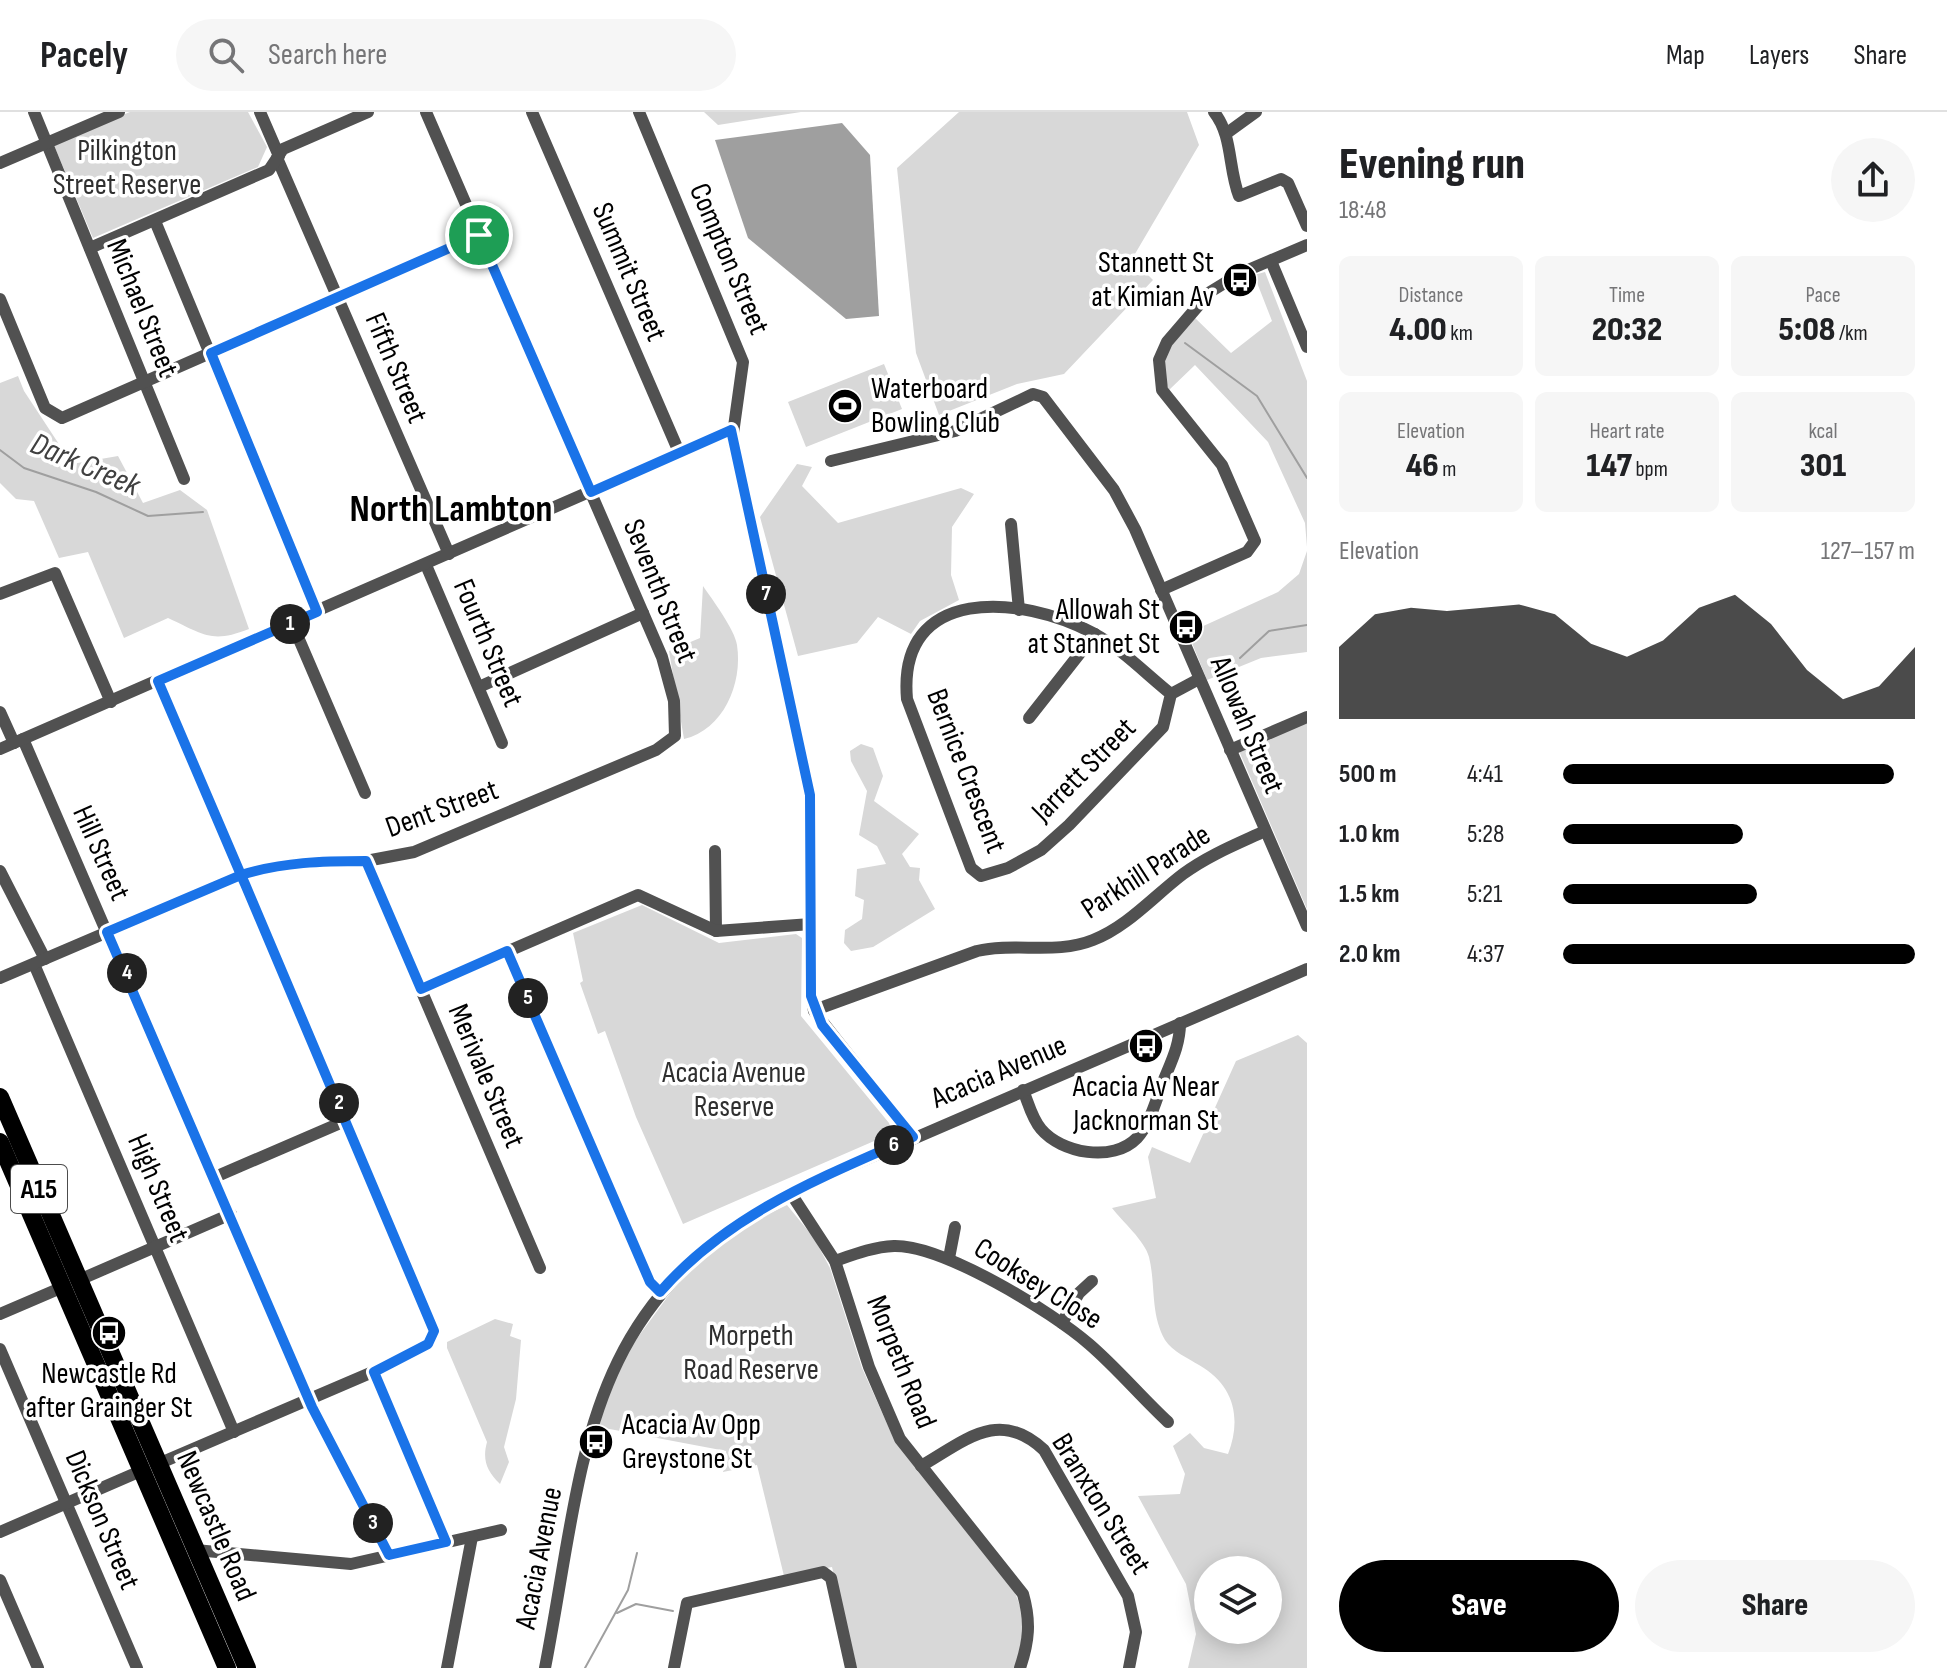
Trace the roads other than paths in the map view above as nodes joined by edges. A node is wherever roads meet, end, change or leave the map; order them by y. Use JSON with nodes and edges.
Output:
{"nodes":[{"id":1,"x":34,"y":112,"type":"edge"},
{"id":2,"x":119,"y":112,"type":"edge"},
{"id":3,"x":260,"y":112,"type":"edge"},
{"id":4,"x":368,"y":112,"type":"edge"},
{"id":5,"x":426,"y":112,"type":"edge"},
{"id":6,"x":532,"y":112,"type":"edge"},
{"id":7,"x":639,"y":112,"type":"edge"},
{"id":8,"x":1214,"y":112,"type":"edge"},
{"id":9,"x":1248,"y":112,"type":"edge"},
{"id":10,"x":1256,"y":112,"type":"edge"},
{"id":11,"x":1226,"y":130,"type":"junction"},
{"id":12,"x":47,"y":143,"type":"junction"},
{"id":13,"x":278,"y":157,"type":"junction"},
{"id":14,"x":0,"y":163,"type":"edge"},
{"id":15,"x":155,"y":221,"type":"junction"},
{"id":16,"x":1307,"y":226,"type":"edge"},
{"id":17,"x":479,"y":235,"type":"junction"},
{"id":18,"x":1307,"y":245,"type":"edge"},
{"id":19,"x":90,"y":248,"type":"junction"},
{"id":20,"x":1271,"y":261,"type":"junction"},
{"id":21,"x":337,"y":297,"type":"junction"},
{"id":22,"x":0,"y":299,"type":"edge"},
{"id":23,"x":1307,"y":347,"type":"edge"},
{"id":24,"x":211,"y":353,"type":"junction"},
{"id":25,"x":145,"y":383,"type":"junction"},
{"id":26,"x":731,"y":430,"type":"junction"},
{"id":27,"x":679,"y":452,"type":"junction"},
{"id":28,"x":831,"y":461,"type":"dead end"},
{"id":29,"x":184,"y":479,"type":"dead end"},
{"id":30,"x":591,"y":492,"type":"junction"},
{"id":31,"x":1011,"y":524,"type":"dead end"},
{"id":32,"x":449,"y":554,"type":"junction"},
{"id":33,"x":426,"y":565,"type":"junction"},
{"id":34,"x":1161,"y":590,"type":"junction"},
{"id":35,"x":0,"y":594,"type":"edge"},
{"id":36,"x":1019,"y":610,"type":"junction"},
{"id":37,"x":317,"y":612,"type":"junction"},
{"id":38,"x":643,"y":613,"type":"junction"},
{"id":39,"x":292,"y":623,"type":"junction"},
{"id":40,"x":1095,"y":634,"type":"junction"},
{"id":41,"x":1199,"y":679,"type":"junction"},
{"id":42,"x":158,"y":681,"type":"junction"},
{"id":43,"x":479,"y":687,"type":"junction"},
{"id":44,"x":1171,"y":694,"type":"junction"},
{"id":45,"x":111,"y":702,"type":"junction"},
{"id":46,"x":0,"y":712,"type":"edge"},
{"id":47,"x":1307,"y":717,"type":"edge"},
{"id":48,"x":1029,"y":718,"type":"dead end"},
{"id":49,"x":18,"y":741,"type":"junction"},
{"id":50,"x":672,"y":741,"type":"joint"},
{"id":51,"x":502,"y":743,"type":"dead end"},
{"id":52,"x":0,"y":749,"type":"edge"},
{"id":53,"x":1230,"y":750,"type":"junction"},
{"id":54,"x":365,"y":793,"type":"dead end"},
{"id":55,"x":1265,"y":831,"type":"junction"},
{"id":56,"x":715,"y":851,"type":"dead end"},
{"id":57,"x":366,"y":861,"type":"junction"},
{"id":58,"x":0,"y":871,"type":"edge"},
{"id":59,"x":241,"y":875,"type":"junction"},
{"id":60,"x":981,"y":876,"type":"joint"},
{"id":61,"x":811,"y":924,"type":"junction"},
{"id":62,"x":1307,"y":926,"type":"edge"},
{"id":63,"x":716,"y":931,"type":"junction"},
{"id":64,"x":107,"y":932,"type":"junction"},
{"id":65,"x":507,"y":951,"type":"junction"},
{"id":66,"x":39,"y":961,"type":"junction"},
{"id":67,"x":1307,"y":969,"type":"edge"},
{"id":68,"x":0,"y":978,"type":"edge"},
{"id":69,"x":421,"y":989,"type":"junction"},
{"id":70,"x":823,"y":1007,"type":"dead end"},
{"id":71,"x":1180,"y":1023,"type":"junction"},
{"id":72,"x":1023,"y":1090,"type":"junction"},
{"id":73,"x":0,"y":1097,"type":"edge"},
{"id":74,"x":345,"y":1121,"type":"junction"},
{"id":75,"x":913,"y":1137,"type":"junction"},
{"id":76,"x":0,"y":1142,"type":"edge"},
{"id":77,"x":215,"y":1177,"type":"junction"},
{"id":78,"x":790,"y":1192,"type":"junction"},
{"id":79,"x":231,"y":1214,"type":"junction"},
{"id":80,"x":955,"y":1227,"type":"dead end"},
{"id":81,"x":155,"y":1247,"type":"junction"},
{"id":82,"x":949,"y":1258,"type":"junction"},
{"id":83,"x":835,"y":1261,"type":"junction"},
{"id":84,"x":540,"y":1268,"type":"dead end"},
{"id":85,"x":1092,"y":1281,"type":"dead end"},
{"id":86,"x":71,"y":1284,"type":"junction"},
{"id":87,"x":660,"y":1292,"type":"junction"},
{"id":88,"x":0,"y":1314,"type":"edge"},
{"id":89,"x":1062,"y":1323,"type":"junction"},
{"id":90,"x":0,"y":1349,"type":"edge"},
{"id":91,"x":374,"y":1372,"type":"junction"},
{"id":92,"x":310,"y":1399,"type":"junction"},
{"id":93,"x":1168,"y":1422,"type":"dead end"},
{"id":94,"x":234,"y":1432,"type":"junction"},
{"id":95,"x":921,"y":1466,"type":"junction"},
{"id":96,"x":150,"y":1467,"type":"junction"},
{"id":97,"x":66,"y":1505,"type":"junction"},
{"id":98,"x":501,"y":1530,"type":"dead end"},
{"id":99,"x":0,"y":1532,"type":"edge"},
{"id":100,"x":472,"y":1537,"type":"junction"},
{"id":101,"x":446,"y":1542,"type":"junction"},
{"id":102,"x":187,"y":1552,"type":"junction"},
{"id":103,"x":389,"y":1555,"type":"junction"},
{"id":104,"x":0,"y":1580,"type":"edge"},
{"id":105,"x":38,"y":1668,"type":"edge"},
{"id":106,"x":137,"y":1668,"type":"edge"},
{"id":107,"x":227,"y":1668,"type":"edge"},
{"id":108,"x":247,"y":1668,"type":"edge"},
{"id":109,"x":447,"y":1668,"type":"edge"},
{"id":110,"x":545,"y":1668,"type":"edge"},
{"id":111,"x":674,"y":1668,"type":"edge"},
{"id":112,"x":851,"y":1668,"type":"edge"},
{"id":113,"x":1020,"y":1668,"type":"edge"},
{"id":114,"x":1129,"y":1668,"type":"edge"}],
"edges":[{"from":1,"to":12,"type":"street","name":"Michael Street"},
{"from":2,"to":12,"type":"street"},
{"from":3,"to":13,"type":"street","name":"Fifth Street"},
{"from":4,"to":13,"type":"street"},
{"from":5,"to":17,"type":"street","name":"Seventh Street"},
{"from":6,"to":27,"type":"street","name":"Summit Street"},
{"from":7,"to":26,"type":"street","name":"Compton Street"},
{"from":8,"to":11,"type":"street"},
{"from":9,"to":11,"type":"street"},
{"from":10,"to":11,"type":"street"},
{"from":11,"to":16,"type":"street"},
{"from":12,"to":14,"type":"street"},
{"from":12,"to":19,"type":"street","name":"Michael Street"},
{"from":13,"to":15,"type":"street"},
{"from":13,"to":21,"type":"street","name":"Fifth Street"},
{"from":15,"to":19,"type":"street"},
{"from":15,"to":24,"type":"street"},
{"from":17,"to":21,"type":"street"},
{"from":17,"to":30,"type":"street","name":"Seventh Street"},
{"from":18,"to":20,"type":"street"},
{"from":19,"to":25,"type":"street","name":"Michael Street"},
{"from":20,"to":23,"type":"street"},
{"from":20,"to":34,"type":"street"},
{"from":21,"to":24,"type":"street"},
{"from":21,"to":32,"type":"street","name":"Fifth Street"},
{"from":22,"to":25,"type":"street"},
{"from":24,"to":25,"type":"street"},
{"from":24,"to":37,"type":"street"},
{"from":25,"to":29,"type":"street","name":"Michael Street"},
{"from":26,"to":27,"type":"street"},
{"from":26,"to":61,"type":"street"},
{"from":27,"to":30,"type":"street"},
{"from":28,"to":34,"type":"street","name":"Allowah Street"},
{"from":30,"to":32,"type":"street"},
{"from":30,"to":38,"type":"street","name":"Seventh Street"},
{"from":31,"to":36,"type":"street"},
{"from":32,"to":33,"type":"street"},
{"from":33,"to":37,"type":"street"},
{"from":33,"to":43,"type":"street","name":"Fourth Street"},
{"from":34,"to":41,"type":"street","name":"Allowah Street"},
{"from":35,"to":45,"type":"street"},
{"from":36,"to":40,"type":"street","name":"Bernice Crescent"},
{"from":36,"to":60,"type":"street","name":"Bernice Crescent"},
{"from":37,"to":39,"type":"street"},
{"from":38,"to":43,"type":"street"},
{"from":38,"to":50,"type":"street","name":"Seventh Street"},
{"from":39,"to":42,"type":"street"},
{"from":39,"to":54,"type":"street"},
{"from":40,"to":44,"type":"street","name":"Bernice Crescent"},
{"from":40,"to":48,"type":"street"},
{"from":41,"to":44,"type":"street"},
{"from":41,"to":53,"type":"street","name":"Allowah Street"},
{"from":42,"to":45,"type":"street"},
{"from":42,"to":59,"type":"street"},
{"from":43,"to":51,"type":"street","name":"Fourth Street"},
{"from":44,"to":60,"type":"street","name":"Jarrett Street"},
{"from":45,"to":49,"type":"street"},
{"from":46,"to":49,"type":"street","name":"Hill Street"},
{"from":47,"to":53,"type":"street"},
{"from":49,"to":52,"type":"street"},
{"from":49,"to":64,"type":"street","name":"Hill Street"},
{"from":50,"to":57,"type":"street","name":"Dent Street"},
{"from":53,"to":55,"type":"street","name":"Allowah Street"},
{"from":55,"to":62,"type":"street","name":"Allowah Street"},
{"from":55,"to":70,"type":"street","name":"Parkhill Parade"},
{"from":56,"to":63,"type":"street"},
{"from":57,"to":59,"type":"street","name":"Dent Street"},
{"from":57,"to":69,"type":"street","name":"Merivale Street"},
{"from":58,"to":66,"type":"street","name":"High Street"},
{"from":59,"to":64,"type":"street","name":"Dent Street"},
{"from":59,"to":74,"type":"street"},
{"from":61,"to":63,"type":"street"},
{"from":61,"to":75,"type":"street"},
{"from":63,"to":65,"type":"street"},
{"from":64,"to":66,"type":"street","name":"Dent Street"},
{"from":64,"to":77,"type":"street","name":"Hill Street"},
{"from":65,"to":69,"type":"street"},
{"from":65,"to":87,"type":"street"},
{"from":66,"to":68,"type":"street","name":"Dent Street"},
{"from":66,"to":81,"type":"street","name":"High Street"},
{"from":67,"to":71,"type":"street","name":"Acacia Avenue"},
{"from":69,"to":84,"type":"street","name":"Merivale Street"},
{"from":71,"to":72,"type":"street","name":"Acacia Avenue"},
{"from":71,"to":72,"type":"street"},
{"from":72,"to":75,"type":"street","name":"Acacia Avenue"},
{"from":73,"to":86,"type":"highway","name":"Newcastle Road","number":"A15"},
{"from":74,"to":77,"type":"street"},
{"from":74,"to":91,"type":"street"},
{"from":75,"to":78,"type":"street","name":"Acacia Avenue"},
{"from":76,"to":86,"type":"highway","name":"Newcastle Road","number":"A15"},
{"from":77,"to":79,"type":"street","name":"Hill Street"},
{"from":78,"to":83,"type":"street","name":"Morpeth Road"},
{"from":78,"to":87,"type":"street","name":"Acacia Avenue"},
{"from":79,"to":81,"type":"street"},
{"from":79,"to":92,"type":"street","name":"Hill Street"},
{"from":80,"to":82,"type":"street","name":"Cooksey Close"},
{"from":81,"to":86,"type":"street"},
{"from":81,"to":94,"type":"street","name":"High Street"},
{"from":82,"to":83,"type":"street","name":"Cooksey Close"},
{"from":82,"to":89,"type":"street","name":"Cooksey Close"},
{"from":83,"to":95,"type":"street","name":"Morpeth Road"},
{"from":85,"to":89,"type":"street"},
{"from":86,"to":88,"type":"street"},
{"from":86,"to":96,"type":"highway","name":"Newcastle Road","number":"A15"},
{"from":87,"to":110,"type":"street","name":"Acacia Avenue"},
{"from":89,"to":93,"type":"street","name":"Cooksey Close"},
{"from":90,"to":97,"type":"street","name":"Dickson Street"},
{"from":91,"to":92,"type":"street"},
{"from":91,"to":101,"type":"street"},
{"from":92,"to":94,"type":"street"},
{"from":92,"to":103,"type":"street","name":"Hill Street"},
{"from":94,"to":96,"type":"street"},
{"from":95,"to":113,"type":"street","name":"Morpeth Road"},
{"from":95,"to":114,"type":"street","name":"Branxton Street"},
{"from":96,"to":97,"type":"street"},
{"from":96,"to":102,"type":"highway","name":"Newcastle Road","number":"A15"},
{"from":97,"to":99,"type":"street"},
{"from":97,"to":106,"type":"street","name":"Dickson Street"},
{"from":98,"to":100,"type":"street"},
{"from":100,"to":101,"type":"street"},
{"from":100,"to":109,"type":"street"},
{"from":101,"to":103,"type":"street"},
{"from":102,"to":103,"type":"street"},
{"from":102,"to":107,"type":"highway","name":"Newcastle Road","number":"A15"},
{"from":102,"to":108,"type":"highway","name":"Newcastle Road","number":"A15"},
{"from":104,"to":105,"type":"street"},
{"from":111,"to":112,"type":"street"}]}
